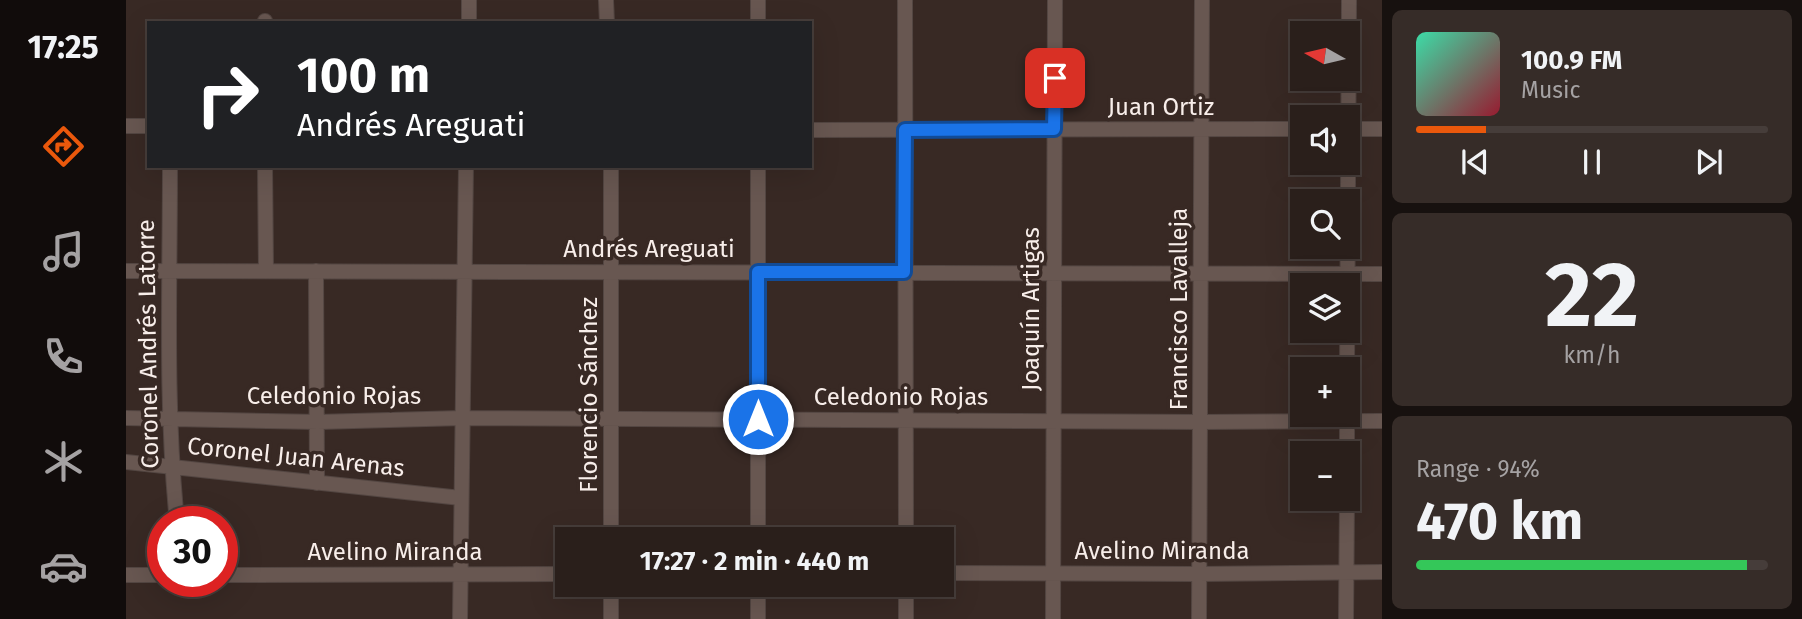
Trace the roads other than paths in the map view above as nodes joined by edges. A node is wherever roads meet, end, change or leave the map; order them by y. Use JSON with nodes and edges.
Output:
{"nodes":[{"id":1,"x":469,"y":0,"type":"edge"},
{"id":2,"x":606,"y":0,"type":"edge"},
{"id":3,"x":758,"y":0,"type":"edge"},
{"id":4,"x":905,"y":0,"type":"edge"},
{"id":5,"x":1055,"y":0,"type":"edge"},
{"id":6,"x":1202,"y":0,"type":"edge"},
{"id":7,"x":1349,"y":0,"type":"edge"},
{"id":8,"x":469,"y":21,"type":"edge"},
{"id":9,"x":607,"y":21,"type":"edge"},
{"id":10,"x":758,"y":21,"type":"edge"},
{"id":11,"x":1348,"y":105,"type":"edge"},
{"id":12,"x":126,"y":126,"type":"edge"},
{"id":13,"x":147,"y":126,"type":"edge"},
{"id":14,"x":1054,"y":129,"type":"junction"},
{"id":15,"x":1202,"y":129,"type":"junction"},
{"id":16,"x":1290,"y":129,"type":"edge"},
{"id":17,"x":1360,"y":129,"type":"edge"},
{"id":18,"x":1382,"y":129,"type":"edge"},
{"id":19,"x":812,"y":130,"type":"edge"},
{"id":20,"x":905,"y":130,"type":"junction"},
{"id":21,"x":170,"y":168,"type":"edge"},
{"id":22,"x":265,"y":168,"type":"edge"},
{"id":23,"x":466,"y":168,"type":"edge"},
{"id":24,"x":611,"y":168,"type":"edge"},
{"id":25,"x":758,"y":168,"type":"edge"},
{"id":26,"x":1348,"y":175,"type":"edge"},
{"id":27,"x":126,"y":271,"type":"edge"},
{"id":28,"x":170,"y":271,"type":"junction"},
{"id":29,"x":266,"y":271,"type":"junction"},
{"id":30,"x":316,"y":271,"type":"junction"},
{"id":31,"x":463,"y":271,"type":"junction"},
{"id":32,"x":611,"y":272,"type":"junction"},
{"id":33,"x":758,"y":272,"type":"junction"},
{"id":34,"x":904,"y":272,"type":"junction"},
{"id":35,"x":1054,"y":272,"type":"junction"},
{"id":36,"x":1202,"y":272,"type":"junction"},
{"id":37,"x":1290,"y":273,"type":"edge"},
{"id":38,"x":1348,"y":273,"type":"edge"},
{"id":39,"x":1360,"y":274,"type":"edge"},
{"id":40,"x":1382,"y":274,"type":"edge"},
{"id":41,"x":126,"y":418,"type":"edge"},
{"id":42,"x":170,"y":418,"type":"junction"},
{"id":43,"x":463,"y":418,"type":"junction"},
{"id":44,"x":612,"y":419,"type":"junction"},
{"id":45,"x":758,"y":419,"type":"junction"},
{"id":46,"x":1360,"y":419,"type":"edge"},
{"id":47,"x":905,"y":420,"type":"junction"},
{"id":48,"x":1290,"y":420,"type":"edge"},
{"id":49,"x":1053,"y":421,"type":"junction"},
{"id":50,"x":1382,"y":421,"type":"edge"},
{"id":51,"x":318,"y":422,"type":"junction"},
{"id":52,"x":1201,"y":422,"type":"junction"},
{"id":53,"x":126,"y":462,"type":"edge"},
{"id":54,"x":171,"y":466,"type":"junction"},
{"id":55,"x":317,"y":484,"type":"junction"},
{"id":56,"x":461,"y":498,"type":"junction"},
{"id":57,"x":175,"y":506,"type":"edge"},
{"id":58,"x":1347,"y":511,"type":"edge"},
{"id":59,"x":611,"y":527,"type":"edge"},
{"id":60,"x":758,"y":527,"type":"edge"},
{"id":61,"x":906,"y":527,"type":"edge"},
{"id":62,"x":1347,"y":572,"type":"junction"},
{"id":63,"x":1382,"y":572,"type":"edge"},
{"id":64,"x":954,"y":573,"type":"edge"},
{"id":65,"x":1053,"y":574,"type":"junction"},
{"id":66,"x":1199,"y":574,"type":"junction"},
{"id":67,"x":126,"y":575,"type":"edge"},
{"id":68,"x":147,"y":575,"type":"edge"},
{"id":69,"x":238,"y":575,"type":"edge"},
{"id":70,"x":461,"y":575,"type":"junction"},
{"id":71,"x":555,"y":575,"type":"edge"},
{"id":72,"x":611,"y":597,"type":"edge"},
{"id":73,"x":758,"y":597,"type":"edge"},
{"id":74,"x":906,"y":597,"type":"edge"},
{"id":75,"x":460,"y":619,"type":"edge"},
{"id":76,"x":611,"y":619,"type":"edge"},
{"id":77,"x":758,"y":619,"type":"edge"},
{"id":78,"x":906,"y":619,"type":"edge"},
{"id":79,"x":1053,"y":619,"type":"edge"},
{"id":80,"x":1199,"y":619,"type":"edge"},
{"id":81,"x":1346,"y":619,"type":"edge"}],
"edges":[{"from":1,"to":8,"type":"street"},
{"from":2,"to":9,"type":"street"},
{"from":3,"to":10,"type":"street"},
{"from":4,"to":20,"type":"street"},
{"from":5,"to":14,"type":"street","name":"Joaquín Artigas"},
{"from":6,"to":15,"type":"street","name":"Francisco Lavalleja"},
{"from":7,"to":11,"type":"street"},
{"from":12,"to":13,"type":"street"},
{"from":14,"to":15,"type":"street","name":"Juan Ortiz"},
{"from":14,"to":20,"type":"street","name":"Juan Ortiz"},
{"from":14,"to":35,"type":"street","name":"Joaquín Artigas"},
{"from":15,"to":16,"type":"street","name":"Juan Ortiz"},
{"from":15,"to":36,"type":"street","name":"Francisco Lavalleja"},
{"from":17,"to":18,"type":"street"},
{"from":19,"to":20,"type":"street","name":"Juan Ortiz"},
{"from":20,"to":34,"type":"street"},
{"from":21,"to":28,"type":"street","name":"Coronel Andrés Latorre"},
{"from":22,"to":29,"type":"street"},
{"from":23,"to":31,"type":"street"},
{"from":24,"to":32,"type":"street","name":"Florencio Sánchez"},
{"from":25,"to":33,"type":"street"},
{"from":26,"to":38,"type":"street"},
{"from":27,"to":28,"type":"street","name":"Andrés Areguati"},
{"from":28,"to":29,"type":"street","name":"Andrés Areguati"},
{"from":28,"to":42,"type":"street","name":"Coronel Andrés Latorre"},
{"from":29,"to":30,"type":"street","name":"Andrés Areguati"},
{"from":30,"to":31,"type":"street","name":"Andrés Areguati"},
{"from":30,"to":51,"type":"street"},
{"from":31,"to":32,"type":"street","name":"Andrés Areguati"},
{"from":31,"to":43,"type":"street"},
{"from":32,"to":33,"type":"street","name":"Andrés Areguati"},
{"from":32,"to":44,"type":"street","name":"Florencio Sánchez"},
{"from":33,"to":34,"type":"street","name":"Andrés Areguati"},
{"from":33,"to":45,"type":"street"},
{"from":34,"to":35,"type":"street","name":"Andrés Areguati"},
{"from":34,"to":47,"type":"street"},
{"from":35,"to":36,"type":"street","name":"Andrés Areguati"},
{"from":35,"to":49,"type":"street","name":"Joaquín Artigas"},
{"from":36,"to":37,"type":"street","name":"Andrés Areguati"},
{"from":36,"to":52,"type":"street","name":"Francisco Lavalleja"},
{"from":39,"to":40,"type":"street","name":"Andrés Areguati"},
{"from":41,"to":42,"type":"street","name":"Celedonio Rojas"},
{"from":42,"to":51,"type":"street","name":"Celedonio Rojas"},
{"from":42,"to":54,"type":"street","name":"Coronel Andrés Latorre"},
{"from":43,"to":44,"type":"street","name":"Celedonio Rojas"},
{"from":43,"to":51,"type":"street","name":"Celedonio Rojas"},
{"from":43,"to":56,"type":"street"},
{"from":44,"to":45,"type":"street","name":"Celedonio Rojas"},
{"from":44,"to":59,"type":"street","name":"Florencio Sánchez"},
{"from":45,"to":47,"type":"street","name":"Celedonio Rojas"},
{"from":45,"to":60,"type":"street"},
{"from":46,"to":50,"type":"street","name":"Celedonio Rojas"},
{"from":47,"to":49,"type":"street","name":"Celedonio Rojas"},
{"from":47,"to":61,"type":"street"},
{"from":48,"to":52,"type":"street","name":"Celedonio Rojas"},
{"from":49,"to":52,"type":"street","name":"Celedonio Rojas"},
{"from":49,"to":65,"type":"street","name":"Joaquín Artigas"},
{"from":51,"to":55,"type":"street"},
{"from":52,"to":66,"type":"street","name":"Francisco Lavalleja"},
{"from":53,"to":54,"type":"street","name":"Coronel Juan Arenas"},
{"from":54,"to":55,"type":"street","name":"Coronel Juan Arenas"},
{"from":54,"to":57,"type":"street","name":"Coronel Andrés Latorre"},
{"from":55,"to":56,"type":"street","name":"Coronel Juan Arenas"},
{"from":56,"to":70,"type":"street"},
{"from":58,"to":62,"type":"street"},
{"from":62,"to":63,"type":"street","name":"Avelino Miranda"},
{"from":62,"to":66,"type":"street","name":"Avelino Miranda"},
{"from":62,"to":81,"type":"street"},
{"from":64,"to":65,"type":"street","name":"Avelino Miranda"},
{"from":65,"to":66,"type":"street","name":"Avelino Miranda"},
{"from":65,"to":79,"type":"street","name":"Joaquín Artigas"},
{"from":66,"to":80,"type":"street","name":"Francisco Lavalleja"},
{"from":67,"to":68,"type":"street"},
{"from":69,"to":70,"type":"street","name":"Avelino Miranda"},
{"from":70,"to":71,"type":"street","name":"Avelino Miranda"},
{"from":70,"to":75,"type":"street"},
{"from":72,"to":76,"type":"street"},
{"from":73,"to":77,"type":"street"},
{"from":74,"to":78,"type":"street"}]}
